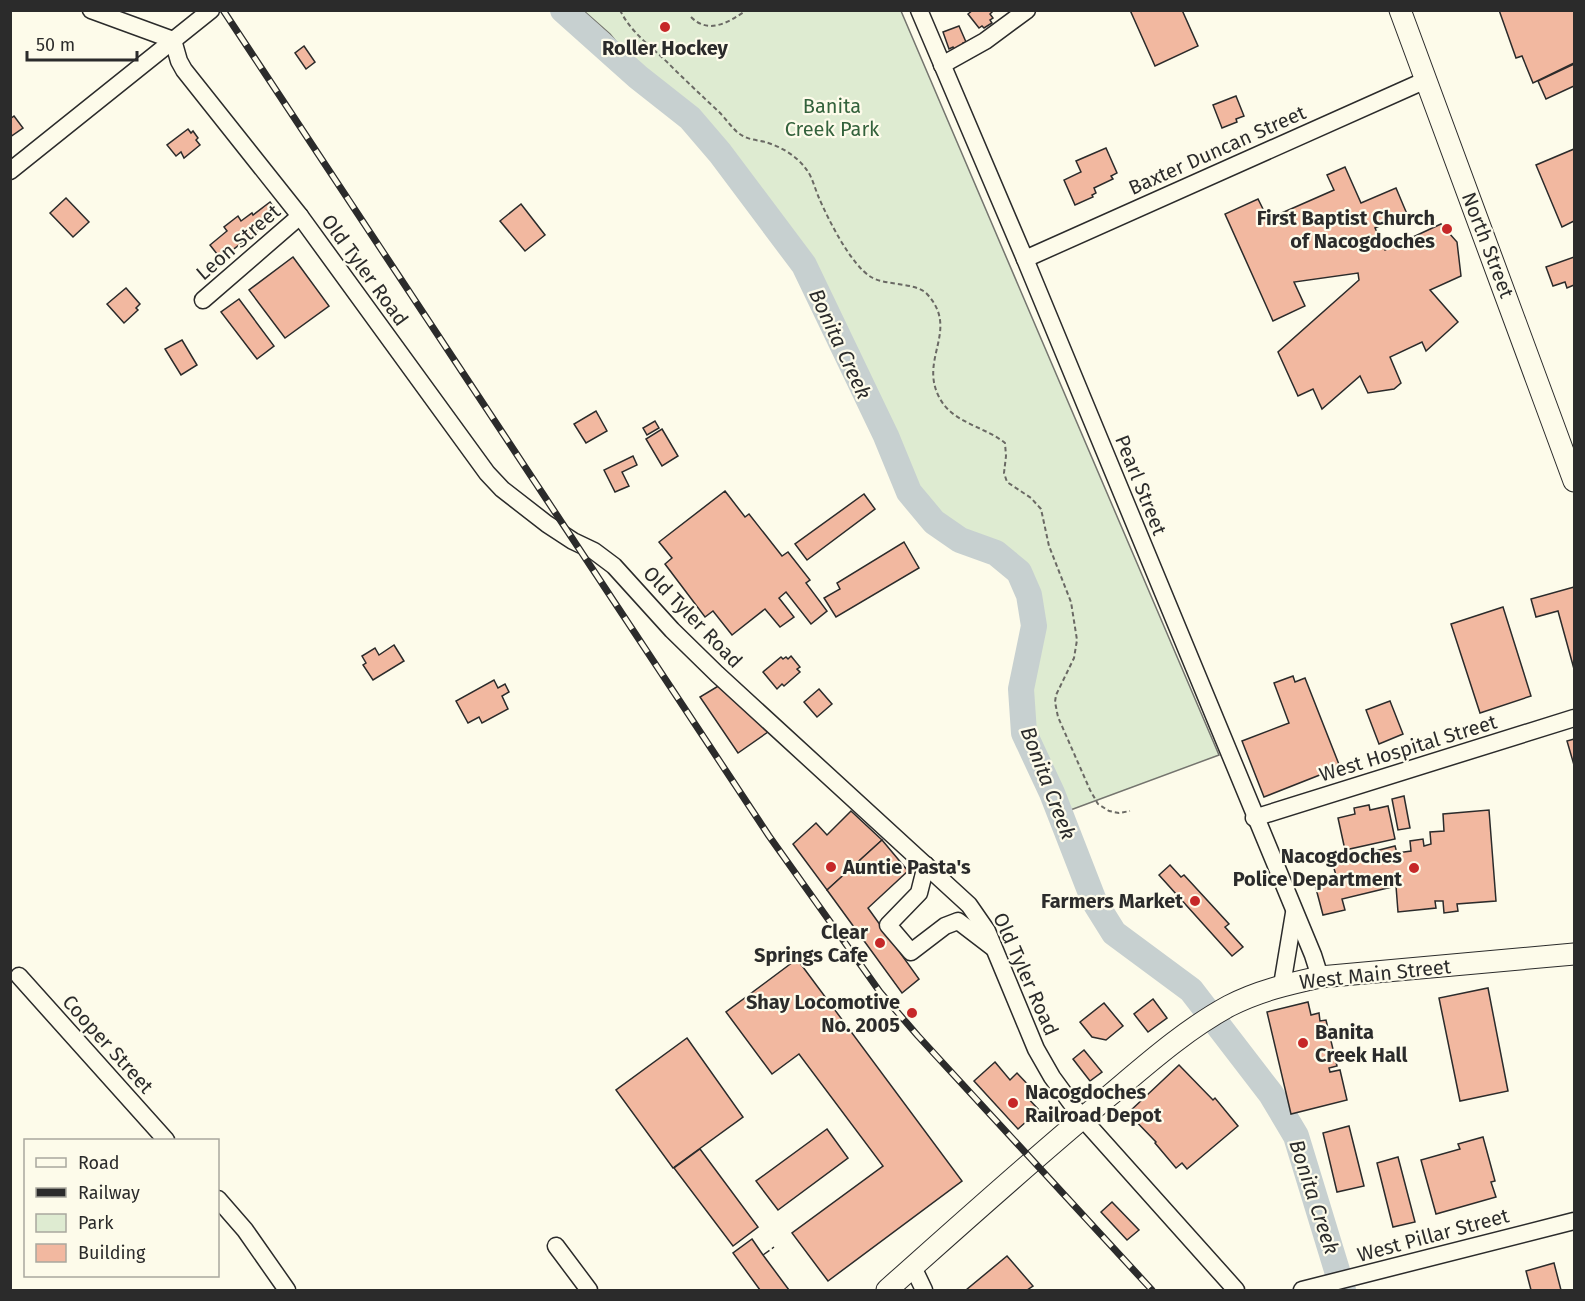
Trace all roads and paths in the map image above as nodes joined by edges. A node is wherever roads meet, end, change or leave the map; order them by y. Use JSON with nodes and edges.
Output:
{"nodes":[{"id":1,"x":91,"y":10,"type":"edge"},
{"id":2,"x":211,"y":10,"type":"edge"},
{"id":3,"x":620,"y":10,"type":"edge"},
{"id":4,"x":747,"y":10,"type":"edge"},
{"id":5,"x":919,"y":10,"type":"edge"},
{"id":6,"x":1027,"y":10,"type":"edge"},
{"id":7,"x":1400,"y":10,"type":"edge"},
{"id":8,"x":691,"y":17,"type":"dead end"},
{"id":9,"x":173,"y":40,"type":"junction"},
{"id":10,"x":942,"y":65,"type":"junction"},
{"id":11,"x":1425,"y":80,"type":"junction"},
{"id":12,"x":10,"y":171,"type":"edge"},
{"id":13,"x":300,"y":216,"type":"junction"},
{"id":14,"x":1025,"y":259,"type":"junction"},
{"id":15,"x":203,"y":300,"type":"dead end"},
{"id":16,"x":1575,"y":481,"type":"edge"},
{"id":17,"x":1575,"y":718,"type":"edge"},
{"id":18,"x":1130,"y":811,"type":"dead end"},
{"id":19,"x":1254,"y":818,"type":"junction"},
{"id":20,"x":926,"y":865,"type":"junction"},
{"id":21,"x":1294,"y":912,"type":"junction"},
{"id":22,"x":997,"y":951,"type":"junction"},
{"id":23,"x":1575,"y":954,"type":"edge"},
{"id":24,"x":19,"y":976,"type":"dead end"},
{"id":25,"x":1320,"y":977,"type":"junction"},
{"id":26,"x":1282,"y":985,"type":"junction"},
{"id":27,"x":1082,"y":1118,"type":"junction"},
{"id":28,"x":165,"y":1139,"type":"edge"},
{"id":29,"x":219,"y":1200,"type":"edge"},
{"id":30,"x":1575,"y":1221,"type":"edge"},
{"id":31,"x":556,"y":1246,"type":"dead end"},
{"id":32,"x":913,"y":1267,"type":"junction"},
{"id":33,"x":287,"y":1290,"type":"edge"},
{"id":34,"x":589,"y":1290,"type":"edge"},
{"id":35,"x":887,"y":1290,"type":"edge"},
{"id":36,"x":924,"y":1290,"type":"edge"},
{"id":37,"x":1236,"y":1290,"type":"edge"},
{"id":38,"x":1302,"y":1290,"type":"edge"}],
"edges":[{"from":1,"to":9,"type":"street"},
{"from":2,"to":9,"type":"street"},
{"from":3,"to":18,"type":"path"},
{"from":4,"to":8,"type":"path"},
{"from":5,"to":10,"type":"street","name":"Pearl Street"},
{"from":6,"to":10,"type":"street"},
{"from":7,"to":11,"type":"main road","name":"North Street"},
{"from":9,"to":12,"type":"street"},
{"from":9,"to":13,"type":"street","name":"Old Tyler Road"},
{"from":10,"to":14,"type":"street","name":"Pearl Street"},
{"from":11,"to":14,"type":"street","name":"Baxter Duncan Street"},
{"from":11,"to":16,"type":"main road","name":"North Street"},
{"from":13,"to":15,"type":"street","name":"Leon Street"},
{"from":13,"to":20,"type":"street","name":"Old Tyler Road"},
{"from":14,"to":19,"type":"street","name":"Pearl Street"},
{"from":17,"to":19,"type":"street","name":"West Hospital Street"},
{"from":19,"to":21,"type":"street","name":"Pearl Street"},
{"from":20,"to":22,"type":"street","name":"Old Tyler Road"},
{"from":20,"to":22,"type":"street"},
{"from":21,"to":25,"type":"street","name":"Pearl Street"},
{"from":21,"to":26,"type":"street"},
{"from":22,"to":27,"type":"street","name":"Old Tyler Road"},
{"from":23,"to":25,"type":"main road","name":"West Main Street"},
{"from":24,"to":28,"type":"street","name":"Cooper Street"},
{"from":25,"to":26,"type":"main road","name":"West Main Street"},
{"from":26,"to":27,"type":"main road","name":"West Main Street"},
{"from":27,"to":32,"type":"main road","name":"West Main Street"},
{"from":27,"to":37,"type":"street","name":"Old Tyler Road"},
{"from":29,"to":33,"type":"street"},
{"from":30,"to":38,"type":"street","name":"West Pillar Street"},
{"from":31,"to":34,"type":"street"},
{"from":32,"to":35,"type":"main road","name":"West Main Street"},
{"from":32,"to":36,"type":"street"}]}
